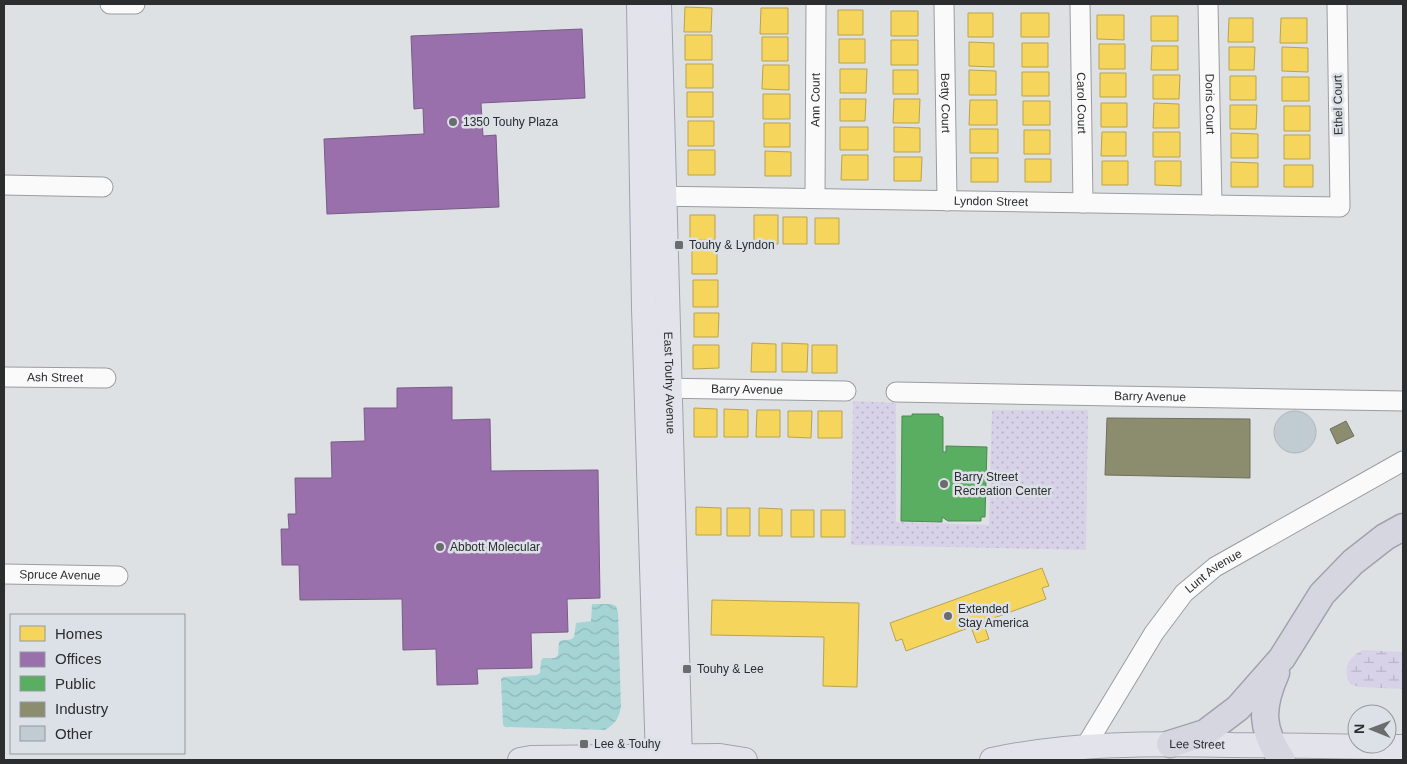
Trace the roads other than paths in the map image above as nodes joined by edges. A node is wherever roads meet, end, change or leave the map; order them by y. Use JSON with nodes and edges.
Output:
{"nodes":[{"id":1,"x":110,"y":4,"type":"edge"},
{"id":2,"x":135,"y":4,"type":"edge"},
{"id":3,"x":639,"y":4,"type":"edge"},
{"id":4,"x":659,"y":4,"type":"edge"},
{"id":5,"x":816,"y":4,"type":"edge"},
{"id":6,"x":944,"y":4,"type":"edge"},
{"id":7,"x":1080,"y":4,"type":"edge"},
{"id":8,"x":1208,"y":4,"type":"edge"},
{"id":9,"x":1337,"y":4,"type":"edge"},
{"id":10,"x":4,"y":186,"type":"edge"},
{"id":11,"x":103,"y":187,"type":"dead end"},
{"id":12,"x":653,"y":196,"type":"junction"},
{"id":13,"x":815,"y":198,"type":"junction"},
{"id":14,"x":947,"y":200,"type":"junction"},
{"id":15,"x":1083,"y":203,"type":"junction"},
{"id":16,"x":1212,"y":205,"type":"junction"},
{"id":17,"x":1340,"y":207,"type":"joint"},
{"id":18,"x":4,"y":377,"type":"edge"},
{"id":19,"x":106,"y":378,"type":"dead end"},
{"id":20,"x":658,"y":388,"type":"junction"},
{"id":21,"x":846,"y":391,"type":"dead end"},
{"id":22,"x":896,"y":392,"type":"dead end"},
{"id":23,"x":1403,"y":401,"type":"edge"},
{"id":24,"x":1403,"y":461,"type":"edge"},
{"id":25,"x":1403,"y":527,"type":"edge"},
{"id":26,"x":4,"y":574,"type":"edge"},
{"id":27,"x":118,"y":576,"type":"dead end"},
{"id":28,"x":1282,"y":658,"type":"junction"},
{"id":29,"x":679,"y":724,"type":"junction"},
{"id":30,"x":1170,"y":744,"type":"junction"},
{"id":31,"x":1399,"y":747,"type":"edge"},
{"id":32,"x":1085,"y":748,"type":"junction"},
{"id":33,"x":1277,"y":753,"type":"edge"},
{"id":34,"x":720,"y":756,"type":"junction"},
{"id":35,"x":669,"y":758,"type":"edge"},
{"id":36,"x":520,"y":760,"type":"edge"},
{"id":37,"x":745,"y":760,"type":"edge"},
{"id":38,"x":992,"y":760,"type":"edge"}],
"edges":[{"from":1,"to":2,"type":"street"},
{"from":3,"to":12,"type":"main road","name":"East Touhy Avenue"},
{"from":4,"to":12,"type":"main road","name":"East Touhy Avenue"},
{"from":5,"to":13,"type":"street","name":"Ann Court"},
{"from":6,"to":14,"type":"street","name":"Betty Court"},
{"from":7,"to":15,"type":"street","name":"Carol Court"},
{"from":8,"to":16,"type":"street","name":"Doris Court"},
{"from":9,"to":17,"type":"street","name":"Ethel Court"},
{"from":10,"to":11,"type":"street"},
{"from":12,"to":13,"type":"street","name":"Lyndon Street"},
{"from":12,"to":20,"type":"main road","name":"East Touhy Avenue"},
{"from":13,"to":14,"type":"street","name":"Lyndon Street"},
{"from":14,"to":15,"type":"street","name":"Lyndon Street"},
{"from":15,"to":16,"type":"street","name":"Lyndon Street"},
{"from":16,"to":17,"type":"street","name":"Lyndon Street"},
{"from":18,"to":19,"type":"street","name":"Ash Street"},
{"from":20,"to":21,"type":"street","name":"Barry Avenue"},
{"from":20,"to":29,"type":"main road","name":"East Touhy Avenue"},
{"from":20,"to":35,"type":"main road","name":"East Touhy Avenue"},
{"from":22,"to":23,"type":"street","name":"Barry Avenue"},
{"from":24,"to":32,"type":"street","name":"Lunt Avenue"},
{"from":25,"to":28,"type":"highway"},
{"from":26,"to":27,"type":"street","name":"Spruce Avenue"},
{"from":28,"to":30,"type":"highway"},
{"from":28,"to":33,"type":"highway"},
{"from":29,"to":34,"type":"main road"},
{"from":29,"to":35,"type":"main road","name":"East Touhy Avenue"},
{"from":30,"to":32,"type":"main road","name":"Lee Street"},
{"from":30,"to":33,"type":"main road","name":"Lee Street"},
{"from":31,"to":33,"type":"main road","name":"Lee Street"},
{"from":32,"to":38,"type":"main road","name":"Lee Street"},
{"from":34,"to":35,"type":"main road"},
{"from":34,"to":37,"type":"main road"},
{"from":35,"to":36,"type":"main road"}]}
